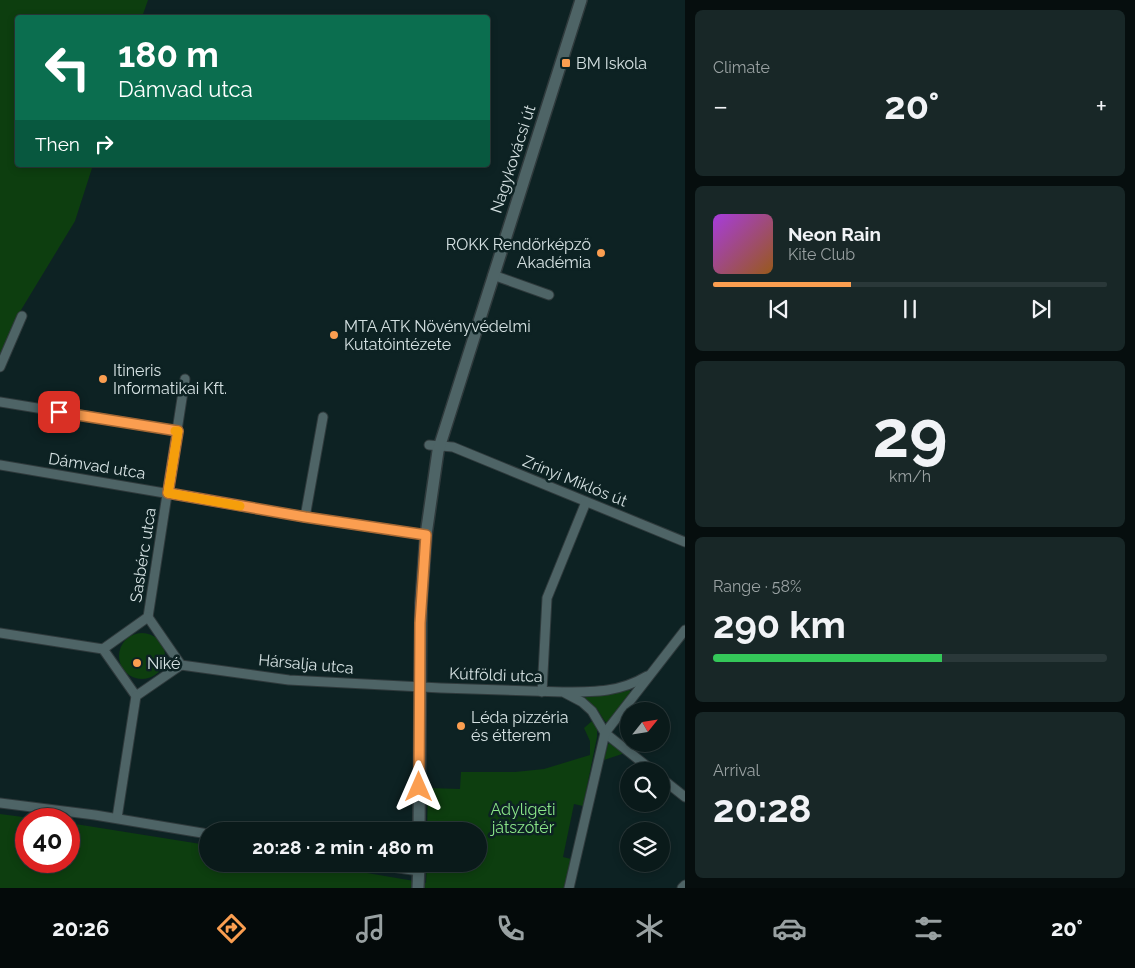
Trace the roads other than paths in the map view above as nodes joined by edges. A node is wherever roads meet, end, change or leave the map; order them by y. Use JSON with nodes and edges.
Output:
{"nodes":[{"id":1,"x":581,"y":0,"type":"edge"},
{"id":2,"x":493,"y":275,"type":"junction"},
{"id":3,"x":549,"y":295,"type":"dead end"},
{"id":4,"x":22,"y":316,"type":"dead end"},
{"id":5,"x":0,"y":367,"type":"edge"},
{"id":6,"x":185,"y":379,"type":"dead end"},
{"id":7,"x":0,"y":402,"type":"edge"},
{"id":8,"x":323,"y":417,"type":"dead end"},
{"id":9,"x":178,"y":431,"type":"junction"},
{"id":10,"x":434,"y":446,"type":"junction"},
{"id":11,"x":0,"y":465,"type":"edge"},
{"id":12,"x":168,"y":493,"type":"junction"},
{"id":13,"x":586,"y":502,"type":"junction"},
{"id":14,"x":305,"y":517,"type":"junction"},
{"id":15,"x":426,"y":535,"type":"junction"},
{"id":16,"x":685,"y":542,"type":"edge"},
{"id":17,"x":148,"y":617,"type":"junction"},
{"id":18,"x":685,"y":630,"type":"edge"},
{"id":19,"x":0,"y":633,"type":"edge"},
{"id":20,"x":103,"y":648,"type":"junction"},
{"id":21,"x":181,"y":664,"type":"junction"},
{"id":22,"x":652,"y":672,"type":"junction"},
{"id":23,"x":424,"y":687,"type":"junction"},
{"id":24,"x":542,"y":692,"type":"junction"},
{"id":25,"x":563,"y":692,"type":"junction"},
{"id":26,"x":136,"y":696,"type":"junction"},
{"id":27,"x":605,"y":733,"type":"junction"},
{"id":28,"x":642,"y":762,"type":"edge"},
{"id":29,"x":670,"y":785,"type":"edge"},
{"id":30,"x":685,"y":797,"type":"edge"},
{"id":31,"x":0,"y":803,"type":"edge"},
{"id":32,"x":118,"y":818,"type":"junction"},
{"id":33,"x":419,"y":822,"type":"edge"},
{"id":34,"x":199,"y":832,"type":"edge"},
{"id":35,"x":419,"y":872,"type":"edge"},
{"id":36,"x":685,"y":885,"type":"edge"},
{"id":37,"x":418,"y":888,"type":"edge"},
{"id":38,"x":569,"y":888,"type":"edge"},
{"id":39,"x":682,"y":888,"type":"edge"}],
"edges":[{"from":1,"to":2,"type":"street","name":"Nagykovácsi út"},
{"from":2,"to":3,"type":"street"},
{"from":2,"to":10,"type":"street","name":"Nagykovácsi út"},
{"from":4,"to":5,"type":"street"},
{"from":6,"to":9,"type":"street","name":"Sasbérc utca"},
{"from":7,"to":9,"type":"street"},
{"from":8,"to":14,"type":"street"},
{"from":9,"to":12,"type":"street","name":"Sasbérc utca"},
{"from":10,"to":13,"type":"street","name":"Zrínyi Miklós út"},
{"from":10,"to":15,"type":"street","name":"Nagykovácsi út"},
{"from":11,"to":12,"type":"street","name":"Dámvad utca"},
{"from":12,"to":14,"type":"street","name":"Dámvad utca"},
{"from":12,"to":17,"type":"street","name":"Sasbérc utca"},
{"from":13,"to":16,"type":"street","name":"Zrínyi Miklós út"},
{"from":13,"to":24,"type":"street"},
{"from":14,"to":15,"type":"street","name":"Dámvad utca"},
{"from":15,"to":23,"type":"street","name":"Nagykovácsi út"},
{"from":17,"to":20,"type":"street"},
{"from":17,"to":21,"type":"street"},
{"from":18,"to":22,"type":"street"},
{"from":19,"to":20,"type":"street"},
{"from":20,"to":26,"type":"street"},
{"from":21,"to":23,"type":"street","name":"Hársalja utca"},
{"from":21,"to":26,"type":"street"},
{"from":22,"to":25,"type":"street","name":"Kútföldi utca"},
{"from":22,"to":27,"type":"street"},
{"from":23,"to":24,"type":"street","name":"Kútföldi utca"},
{"from":23,"to":33,"type":"street","name":"Nagykovácsi út"},
{"from":24,"to":25,"type":"street","name":"Kútföldi utca"},
{"from":25,"to":27,"type":"street","name":"Kútföldi utca"},
{"from":26,"to":32,"type":"street"},
{"from":27,"to":28,"type":"street"},
{"from":27,"to":38,"type":"street"},
{"from":29,"to":30,"type":"street"},
{"from":31,"to":32,"type":"street"},
{"from":32,"to":34,"type":"street"},
{"from":35,"to":37,"type":"street"},
{"from":36,"to":39,"type":"street"}]}
